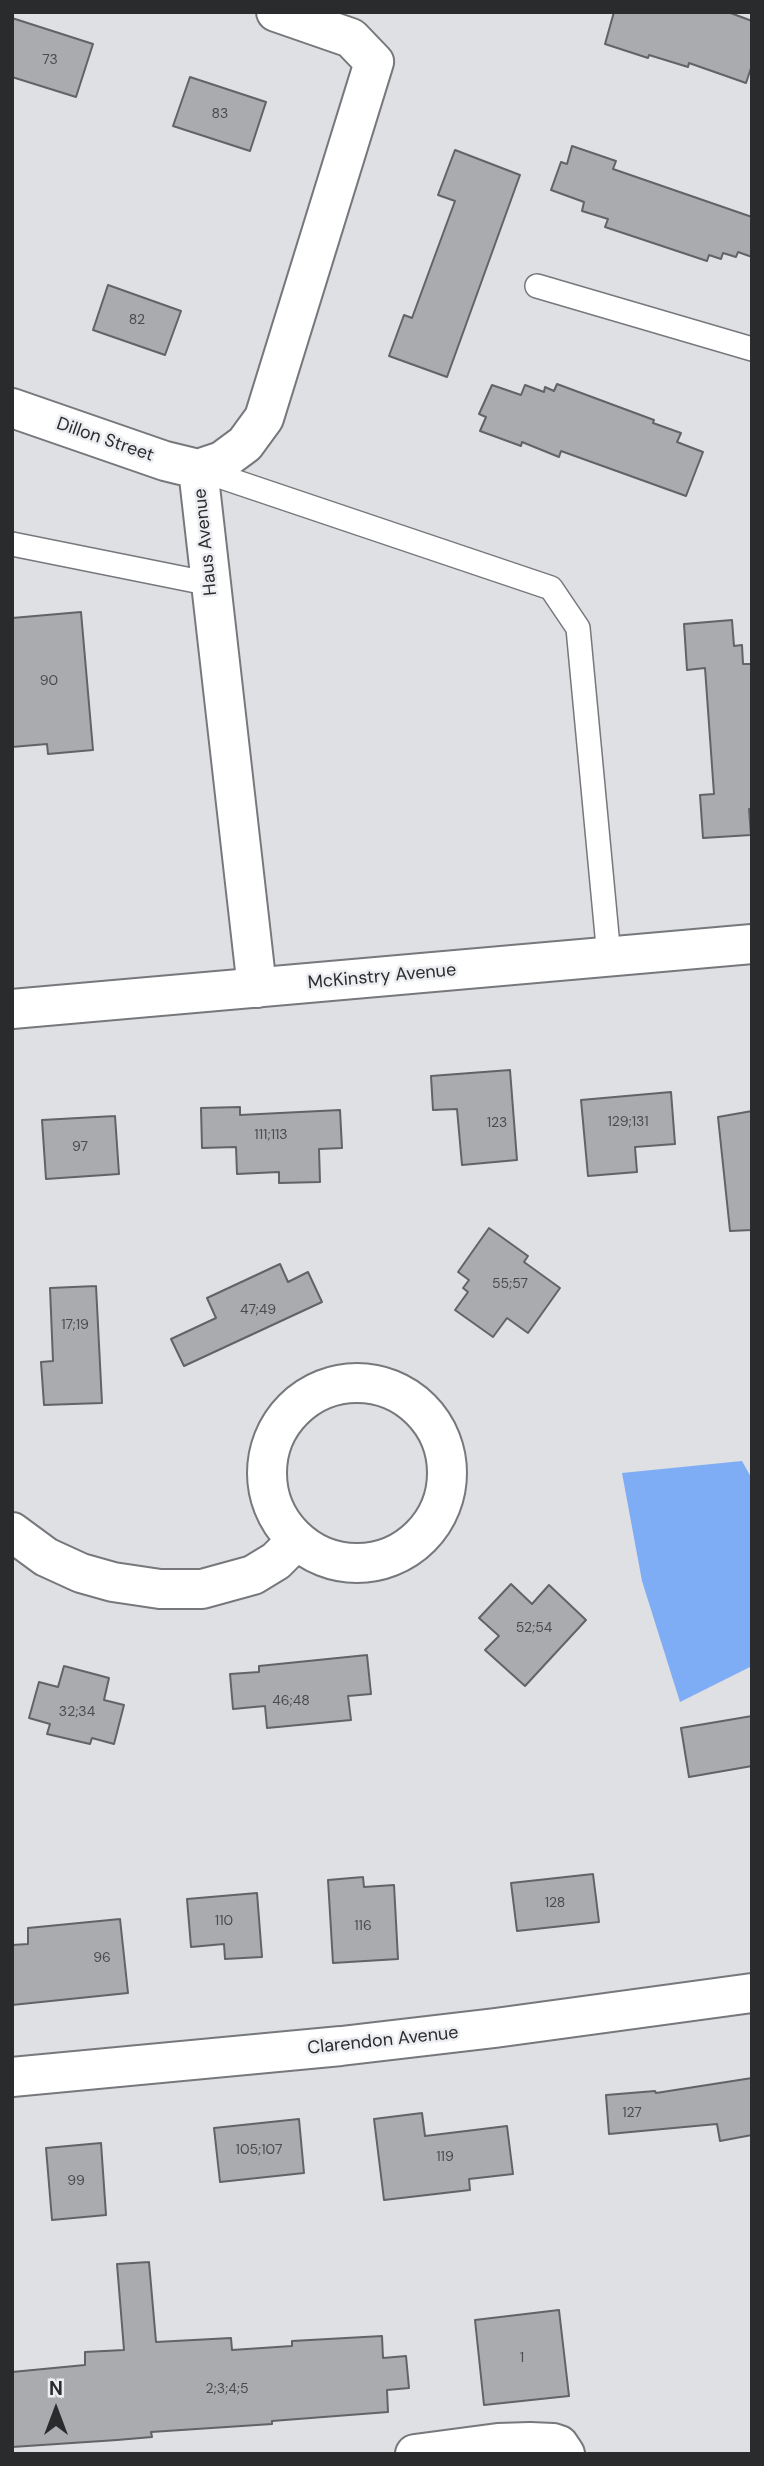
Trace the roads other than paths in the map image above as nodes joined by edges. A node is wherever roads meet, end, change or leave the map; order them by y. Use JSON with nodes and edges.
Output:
{"nodes":[{"id":1,"x":276,"y":12,"type":"edge"},
{"id":2,"x":537,"y":286,"type":"dead end"},
{"id":3,"x":752,"y":349,"type":"edge"},
{"id":4,"x":12,"y":408,"type":"edge"},
{"id":5,"x":198,"y":468,"type":"junction"},
{"id":6,"x":12,"y":544,"type":"edge"},
{"id":7,"x":211,"y":584,"type":"junction"},
{"id":8,"x":752,"y":944,"type":"edge"},
{"id":9,"x":609,"y":957,"type":"junction"},
{"id":10,"x":257,"y":988,"type":"junction"},
{"id":11,"x":12,"y":1009,"type":"edge"},
{"id":12,"x":12,"y":1532,"type":"edge"},
{"id":13,"x":297,"y":1540,"type":"junction"},
{"id":14,"x":752,"y":1993,"type":"edge"},
{"id":15,"x":12,"y":2077,"type":"edge"},
{"id":16,"x":559,"y":2449,"type":"edge"},
{"id":17,"x":415,"y":2454,"type":"edge"}],
"edges":[{"from":1,"to":5,"type":"street","name":"Haus Avenue"},
{"from":2,"to":3,"type":"lane"},
{"from":4,"to":5,"type":"street","name":"Dillon Street"},
{"from":5,"to":7,"type":"street","name":"Haus Avenue"},
{"from":5,"to":9,"type":"lane"},
{"from":6,"to":7,"type":"lane"},
{"from":7,"to":10,"type":"street","name":"Haus Avenue"},
{"from":8,"to":9,"type":"street","name":"McKinstry Avenue"},
{"from":9,"to":10,"type":"street","name":"McKinstry Avenue"},
{"from":10,"to":11,"type":"street","name":"McKinstry Avenue"},
{"from":12,"to":13,"type":"street"},
{"from":13,"to":13,"type":"street"},
{"from":14,"to":15,"type":"street","name":"Clarendon Avenue"},
{"from":16,"to":17,"type":"street"}]}
